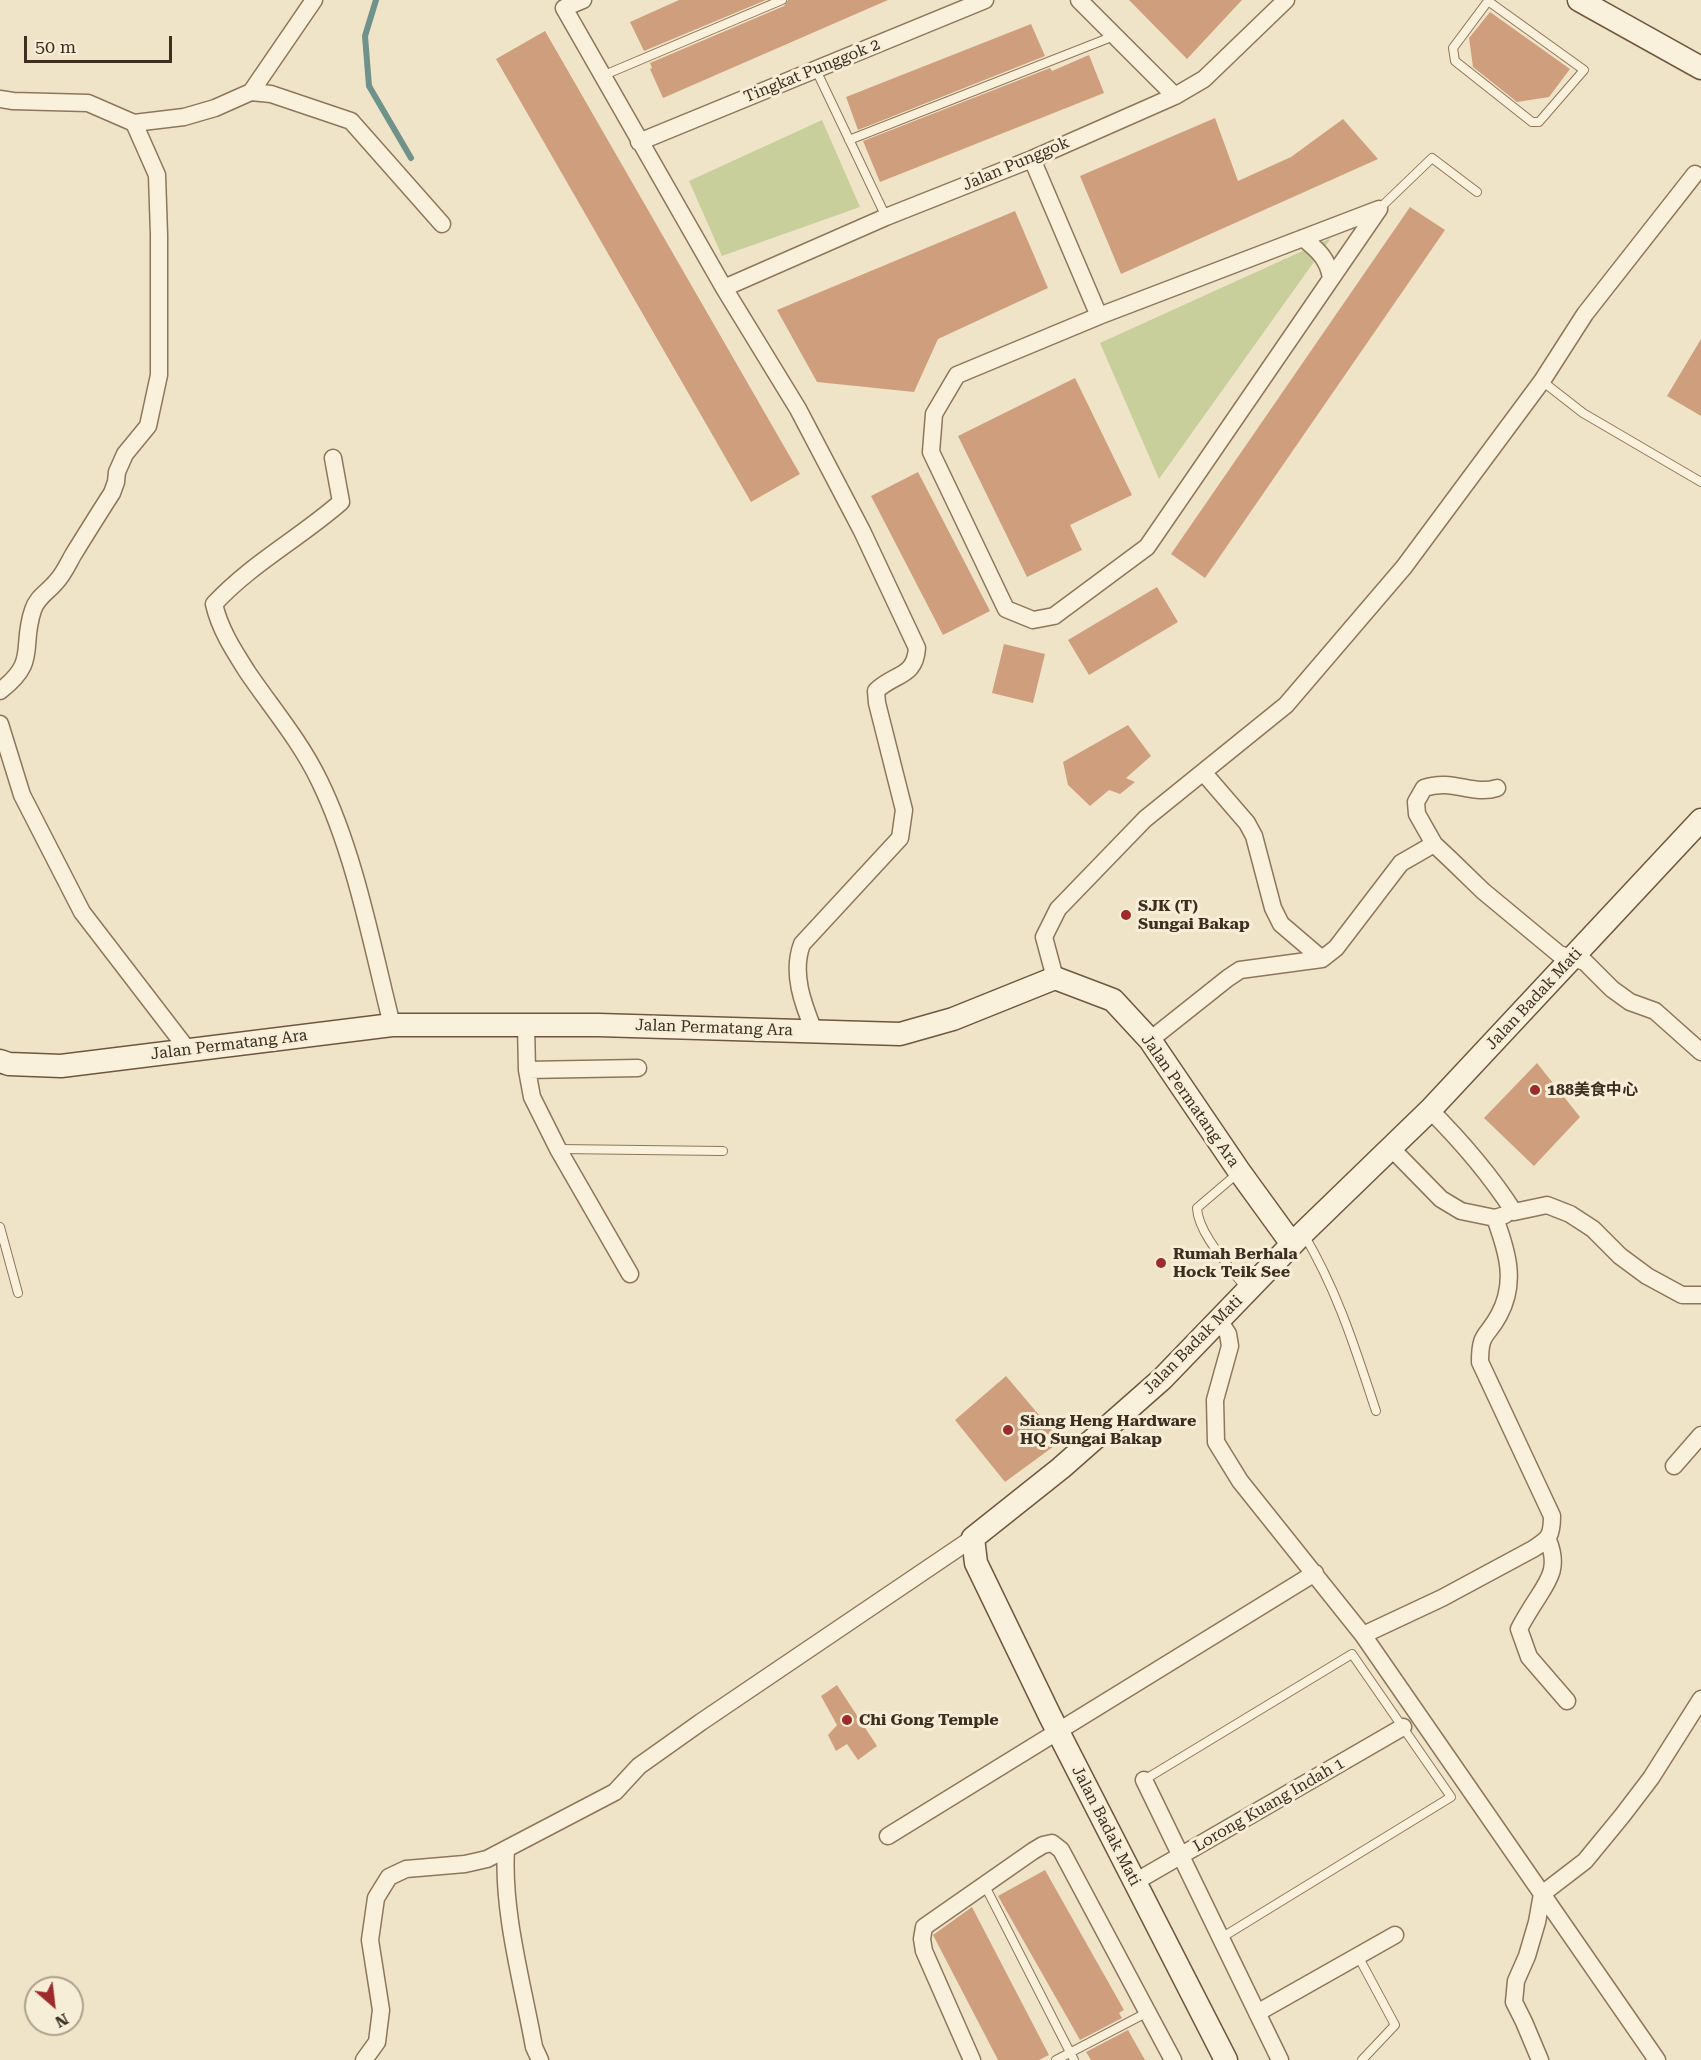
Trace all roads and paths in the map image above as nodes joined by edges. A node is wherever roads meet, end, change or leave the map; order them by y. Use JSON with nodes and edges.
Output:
{"nodes":[{"id":1,"x":314,"y":0,"type":"edge"},
{"id":2,"x":583,"y":0,"type":"edge"},
{"id":3,"x":782,"y":0,"type":"edge"},
{"id":4,"x":985,"y":0,"type":"edge"},
{"id":5,"x":1079,"y":0,"type":"edge"},
{"id":6,"x":1282,"y":1,"type":"edge"},
{"id":7,"x":1489,"y":1,"type":"edge"},
{"id":8,"x":1588,"y":2,"type":"edge"},
{"id":9,"x":561,"y":4,"type":"edge"},
{"id":10,"x":1115,"y":36,"type":"junction"},
{"id":11,"x":1701,"y":68,"type":"edge"},
{"id":12,"x":816,"y":70,"type":"junction"},
{"id":13,"x":602,"y":76,"type":"junction"},
{"id":14,"x":251,"y":92,"type":"junction"},
{"id":15,"x":1175,"y":96,"type":"junction"},
{"id":16,"x":0,"y":99,"type":"edge"},
{"id":17,"x":134,"y":123,"type":"junction"},
{"id":18,"x":849,"y":140,"type":"junction"},
{"id":19,"x":639,"y":142,"type":"junction"},
{"id":20,"x":1032,"y":159,"type":"junction"},
{"id":21,"x":1695,"y":174,"type":"dead end"},
{"id":22,"x":1477,"y":192,"type":"dead end"},
{"id":23,"x":1379,"y":208,"type":"junction"},
{"id":24,"x":886,"y":217,"type":"junction"},
{"id":25,"x":442,"y":224,"type":"dead end"},
{"id":26,"x":1303,"y":238,"type":"junction"},
{"id":27,"x":1331,"y":278,"type":"junction"},
{"id":28,"x":723,"y":288,"type":"junction"},
{"id":29,"x":1099,"y":316,"type":"junction"},
{"id":30,"x":1542,"y":381,"type":"junction"},
{"id":31,"x":333,"y":458,"type":"dead end"},
{"id":32,"x":1701,"y":482,"type":"edge"},
{"id":33,"x":0,"y":691,"type":"edge"},
{"id":34,"x":0,"y":724,"type":"edge"},
{"id":35,"x":1203,"y":772,"type":"junction"},
{"id":36,"x":1497,"y":788,"type":"dead end"},
{"id":37,"x":1701,"y":820,"type":"edge"},
{"id":38,"x":1434,"y":844,"type":"junction"},
{"id":39,"x":1322,"y":959,"type":"junction"},
{"id":40,"x":1573,"y":959,"type":"junction"},
{"id":41,"x":1055,"y":978,"type":"junction"},
{"id":42,"x":392,"y":1025,"type":"junction"},
{"id":43,"x":526,"y":1025,"type":"junction"},
{"id":44,"x":814,"y":1031,"type":"junction"},
{"id":45,"x":1150,"y":1040,"type":"junction"},
{"id":46,"x":188,"y":1050,"type":"junction"},
{"id":47,"x":1701,"y":1052,"type":"edge"},
{"id":48,"x":0,"y":1061,"type":"edge"},
{"id":49,"x":638,"y":1068,"type":"dead end"},
{"id":50,"x":526,"y":1070,"type":"junction"},
{"id":51,"x":1430,"y":1110,"type":"junction"},
{"id":52,"x":558,"y":1149,"type":"junction"},
{"id":53,"x":1392,"y":1149,"type":"junction"},
{"id":54,"x":723,"y":1151,"type":"dead end"},
{"id":55,"x":1239,"y":1171,"type":"junction"},
{"id":56,"x":1514,"y":1212,"type":"junction"},
{"id":57,"x":1495,"y":1218,"type":"junction"},
{"id":58,"x":0,"y":1227,"type":"edge"},
{"id":59,"x":1298,"y":1239,"type":"junction"},
{"id":60,"x":630,"y":1274,"type":"dead end"},
{"id":61,"x":1248,"y":1290,"type":"junction"},
{"id":62,"x":18,"y":1293,"type":"dead end"},
{"id":63,"x":1701,"y":1295,"type":"edge"},
{"id":64,"x":1219,"y":1320,"type":"junction"},
{"id":65,"x":1376,"y":1411,"type":"dead end"},
{"id":66,"x":1701,"y":1435,"type":"edge"},
{"id":67,"x":1674,"y":1466,"type":"dead end"},
{"id":68,"x":973,"y":1538,"type":"junction"},
{"id":69,"x":1548,"y":1540,"type":"junction"},
{"id":70,"x":1315,"y":1573,"type":"junction"},
{"id":71,"x":1363,"y":1635,"type":"junction"},
{"id":72,"x":1701,"y":1700,"type":"edge"},
{"id":73,"x":1567,"y":1701,"type":"dead end"},
{"id":74,"x":1403,"y":1727,"type":"junction"},
{"id":75,"x":1058,"y":1731,"type":"junction"},
{"id":76,"x":1144,"y":1780,"type":"joint"},
{"id":77,"x":888,"y":1836,"type":"dead end"},
{"id":78,"x":506,"y":1849,"type":"junction"},
{"id":79,"x":1181,"y":1856,"type":"junction"},
{"id":80,"x":1135,"y":1882,"type":"junction"},
{"id":81,"x":984,"y":1884,"type":"junction"},
{"id":82,"x":1542,"y":1893,"type":"junction"},
{"id":83,"x":1395,"y":1935,"type":"dead end"},
{"id":84,"x":1221,"y":1938,"type":"junction"},
{"id":85,"x":1358,"y":1956,"type":"junction"},
{"id":86,"x":1148,"y":2012,"type":"junction"},
{"id":87,"x":1257,"y":2013,"type":"junction"},
{"id":88,"x":1072,"y":2056,"type":"edge"},
{"id":89,"x":364,"y":2060,"type":"edge"},
{"id":90,"x":540,"y":2060,"type":"edge"},
{"id":91,"x":972,"y":2060,"type":"edge"},
{"id":92,"x":1056,"y":2060,"type":"edge"},
{"id":93,"x":1173,"y":2060,"type":"edge"},
{"id":94,"x":1226,"y":2060,"type":"edge"},
{"id":95,"x":1280,"y":2060,"type":"edge"},
{"id":96,"x":1362,"y":2060,"type":"edge"},
{"id":97,"x":1540,"y":2060,"type":"edge"},
{"id":98,"x":1657,"y":2060,"type":"edge"}],
"edges":[{"from":1,"to":14,"type":"street"},
{"from":2,"to":9,"type":"street"},
{"from":3,"to":13,"type":"lane"},
{"from":4,"to":12,"type":"street","name":"Tingkat Punggok 2"},
{"from":5,"to":10,"type":"street"},
{"from":6,"to":15,"type":"street","name":"Jalan Punggok"},
{"from":7,"to":7,"type":"lane"},
{"from":8,"to":11,"type":"main road"},
{"from":9,"to":13,"type":"street"},
{"from":10,"to":15,"type":"street"},
{"from":10,"to":18,"type":"lane"},
{"from":12,"to":18,"type":"lane"},
{"from":12,"to":19,"type":"street","name":"Tingkat Punggok 2"},
{"from":13,"to":19,"type":"street"},
{"from":14,"to":17,"type":"street"},
{"from":14,"to":25,"type":"street"},
{"from":15,"to":20,"type":"street","name":"Jalan Punggok"},
{"from":16,"to":17,"type":"street"},
{"from":17,"to":33,"type":"street"},
{"from":18,"to":24,"type":"lane"},
{"from":19,"to":28,"type":"street"},
{"from":20,"to":24,"type":"street","name":"Jalan Punggok"},
{"from":20,"to":29,"type":"street"},
{"from":21,"to":30,"type":"street"},
{"from":22,"to":23,"type":"lane"},
{"from":23,"to":26,"type":"street"},
{"from":23,"to":27,"type":"street"},
{"from":24,"to":28,"type":"street","name":"Jalan Punggok"},
{"from":26,"to":27,"type":"street"},
{"from":26,"to":29,"type":"street"},
{"from":27,"to":29,"type":"street"},
{"from":28,"to":44,"type":"street"},
{"from":30,"to":32,"type":"lane"},
{"from":30,"to":35,"type":"street"},
{"from":31,"to":42,"type":"street"},
{"from":34,"to":46,"type":"street"},
{"from":35,"to":39,"type":"street"},
{"from":35,"to":41,"type":"street"},
{"from":36,"to":38,"type":"street"},
{"from":37,"to":40,"type":"main road","name":"Jalan Badak Mati"},
{"from":38,"to":39,"type":"street"},
{"from":38,"to":40,"type":"street"},
{"from":39,"to":45,"type":"street"},
{"from":40,"to":47,"type":"street"},
{"from":40,"to":51,"type":"main road","name":"Jalan Badak Mati"},
{"from":41,"to":44,"type":"main road","name":"Jalan Permatang Ara"},
{"from":41,"to":45,"type":"main road","name":"Jalan Permatang Ara"},
{"from":42,"to":43,"type":"main road","name":"Jalan Permatang Ara"},
{"from":42,"to":46,"type":"main road","name":"Jalan Permatang Ara"},
{"from":43,"to":44,"type":"main road","name":"Jalan Permatang Ara"},
{"from":43,"to":50,"type":"street"},
{"from":45,"to":55,"type":"main road","name":"Jalan Permatang Ara"},
{"from":46,"to":48,"type":"main road","name":"Jalan Permatang Ara"},
{"from":49,"to":50,"type":"street"},
{"from":50,"to":52,"type":"street"},
{"from":51,"to":53,"type":"main road","name":"Jalan Badak Mati"},
{"from":51,"to":56,"type":"street"},
{"from":52,"to":54,"type":"lane"},
{"from":52,"to":60,"type":"street"},
{"from":53,"to":57,"type":"street"},
{"from":53,"to":59,"type":"main road","name":"Jalan Badak Mati"},
{"from":55,"to":59,"type":"main road","name":"Jalan Permatang Ara"},
{"from":55,"to":61,"type":"lane"},
{"from":56,"to":57,"type":"street"},
{"from":56,"to":63,"type":"street"},
{"from":57,"to":69,"type":"street"},
{"from":58,"to":62,"type":"lane"},
{"from":59,"to":61,"type":"main road","name":"Jalan Badak Mati"},
{"from":59,"to":65,"type":"lane"},
{"from":61,"to":64,"type":"main road","name":"Jalan Badak Mati"},
{"from":64,"to":68,"type":"main road","name":"Jalan Badak Mati"},
{"from":64,"to":70,"type":"street"},
{"from":66,"to":67,"type":"street"},
{"from":68,"to":75,"type":"main road","name":"Jalan Badak Mati"},
{"from":68,"to":78,"type":"street"},
{"from":69,"to":71,"type":"street"},
{"from":69,"to":73,"type":"street"},
{"from":70,"to":71,"type":"street"},
{"from":70,"to":75,"type":"street"},
{"from":71,"to":82,"type":"street"},
{"from":72,"to":82,"type":"street"},
{"from":74,"to":76,"type":"lane"},
{"from":74,"to":79,"type":"street","name":"Lorong Kuang Indah 1"},
{"from":74,"to":84,"type":"lane"},
{"from":75,"to":77,"type":"street"},
{"from":75,"to":80,"type":"main road","name":"Jalan Badak Mati"},
{"from":76,"to":79,"type":"street"},
{"from":78,"to":89,"type":"street"},
{"from":78,"to":90,"type":"street"},
{"from":79,"to":80,"type":"street","name":"Lorong Kuang Indah 1"},
{"from":79,"to":84,"type":"street"},
{"from":80,"to":94,"type":"main road","name":"Jalan Badak Mati"},
{"from":81,"to":86,"type":"street"},
{"from":81,"to":88,"type":"lane"},
{"from":81,"to":91,"type":"street"},
{"from":82,"to":97,"type":"street"},
{"from":82,"to":98,"type":"street"},
{"from":83,"to":85,"type":"street"},
{"from":84,"to":87,"type":"street"},
{"from":85,"to":87,"type":"street"},
{"from":85,"to":96,"type":"lane"},
{"from":86,"to":88,"type":"lane"},
{"from":86,"to":93,"type":"street"},
{"from":87,"to":95,"type":"street"},
{"from":88,"to":92,"type":"lane"}]}
